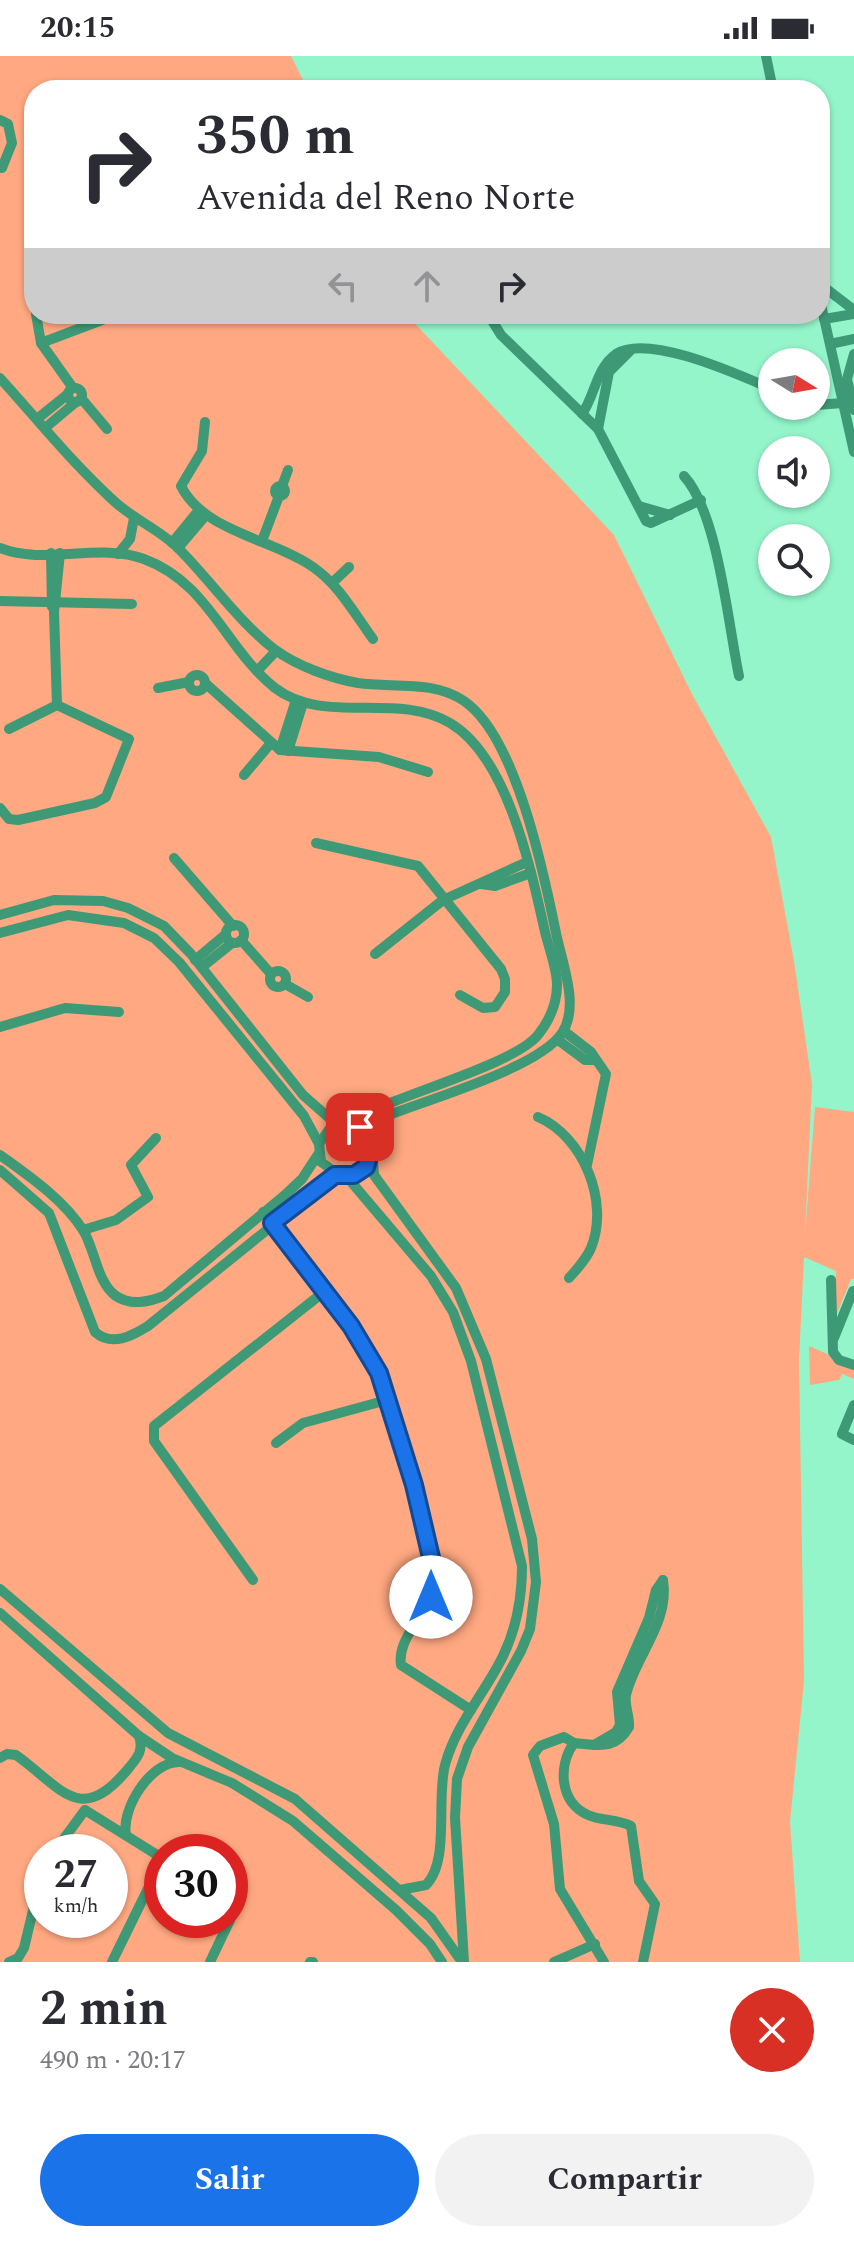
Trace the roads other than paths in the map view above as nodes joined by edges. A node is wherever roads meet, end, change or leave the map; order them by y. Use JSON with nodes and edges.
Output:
{"nodes":[{"id":1,"x":766,"y":56,"type":"edge"},
{"id":2,"x":771,"y":80,"type":"edge"},
{"id":3,"x":0,"y":120,"type":"edge"},
{"id":4,"x":2,"y":168,"type":"dead end"},
{"id":5,"x":830,"y":292,"type":"edge"},
{"id":6,"x":854,"y":312,"type":"edge"},
{"id":7,"x":830,"y":318,"type":"edge"},
{"id":8,"x":38,"y":324,"type":"edge"},
{"id":9,"x":91,"y":324,"type":"edge"},
{"id":10,"x":494,"y":324,"type":"edge"},
{"id":11,"x":825,"y":324,"type":"edge"},
{"id":12,"x":854,"y":339,"type":"edge"},
{"id":13,"x":41,"y":343,"type":"junction"},
{"id":14,"x":830,"y":344,"type":"junction"},
{"id":15,"x":630,"y":351,"type":"junction"},
{"id":16,"x":854,"y":354,"type":"edge"},
{"id":17,"x":0,"y":378,"type":"edge"},
{"id":18,"x":758,"y":384,"type":"edge"},
{"id":19,"x":74,"y":396,"type":"junction"},
{"id":20,"x":843,"y":403,"type":"junction"},
{"id":21,"x":830,"y":404,"type":"edge"},
{"id":22,"x":854,"y":410,"type":"edge"},
{"id":23,"x":582,"y":414,"type":"junction"},
{"id":24,"x":37,"y":419,"type":"junction"},
{"id":25,"x":205,"y":422,"type":"dead end"},
{"id":26,"x":45,"y":428,"type":"junction"},
{"id":27,"x":107,"y":429,"type":"dead end"},
{"id":28,"x":598,"y":429,"type":"junction"},
{"id":29,"x":854,"y":452,"type":"edge"},
{"id":30,"x":288,"y":470,"type":"dead end"},
{"id":31,"x":684,"y":476,"type":"dead end"},
{"id":32,"x":701,"y":500,"type":"junction"},
{"id":33,"x":203,"y":512,"type":"junction"},
{"id":34,"x":134,"y":518,"type":"junction"},
{"id":35,"x":262,"y":541,"type":"junction"},
{"id":36,"x":175,"y":545,"type":"junction"},
{"id":37,"x":0,"y":548,"type":"edge"},
{"id":38,"x":55,"y":553,"type":"junction"},
{"id":39,"x":118,"y":554,"type":"junction"},
{"id":40,"x":349,"y":567,"type":"dead end"},
{"id":41,"x":333,"y":582,"type":"junction"},
{"id":42,"x":0,"y":601,"type":"edge"},
{"id":43,"x":132,"y":604,"type":"dead end"},
{"id":44,"x":54,"y":606,"type":"junction"},
{"id":45,"x":373,"y":639,"type":"dead end"},
{"id":46,"x":276,"y":651,"type":"junction"},
{"id":47,"x":258,"y":670,"type":"junction"},
{"id":48,"x":739,"y":676,"type":"dead end"},
{"id":49,"x":158,"y":688,"type":"dead end"},
{"id":50,"x":300,"y":701,"type":"junction"},
{"id":51,"x":57,"y":705,"type":"junction"},
{"id":52,"x":9,"y":729,"type":"dead end"},
{"id":53,"x":279,"y":748,"type":"junction"},
{"id":54,"x":428,"y":772,"type":"dead end"},
{"id":55,"x":244,"y":775,"type":"dead end"},
{"id":56,"x":0,"y":808,"type":"edge"},
{"id":57,"x":316,"y":843,"type":"dead end"},
{"id":58,"x":174,"y":858,"type":"dead end"},
{"id":59,"x":529,"y":867,"type":"junction"},
{"id":60,"x":443,"y":900,"type":"junction"},
{"id":61,"x":0,"y":915,"type":"edge"},
{"id":62,"x":0,"y":933,"type":"edge"},
{"id":63,"x":233,"y":936,"type":"junction"},
{"id":64,"x":375,"y":954,"type":"dead end"},
{"id":65,"x":198,"y":964,"type":"junction"},
{"id":66,"x":460,"y":995,"type":"dead end"},
{"id":67,"x":308,"y":997,"type":"dead end"},
{"id":68,"x":119,"y":1012,"type":"dead end"},
{"id":69,"x":0,"y":1027,"type":"edge"},
{"id":70,"x":561,"y":1036,"type":"junction"},
{"id":71,"x":538,"y":1117,"type":"dead end"},
{"id":72,"x":342,"y":1123,"type":"junction"},
{"id":73,"x":592,"y":1136,"type":"junction"},
{"id":74,"x":369,"y":1137,"type":"junction"},
{"id":75,"x":156,"y":1138,"type":"dead end"},
{"id":76,"x":572,"y":1144,"type":"junction"},
{"id":77,"x":319,"y":1149,"type":"junction"},
{"id":78,"x":372,"y":1154,"type":"junction"},
{"id":79,"x":0,"y":1155,"type":"edge"},
{"id":80,"x":0,"y":1170,"type":"edge"},
{"id":81,"x":587,"y":1171,"type":"junction"},
{"id":82,"x":335,"y":1175,"type":"junction"},
{"id":83,"x":347,"y":1177,"type":"junction"},
{"id":84,"x":263,"y":1212,"type":"junction"},
{"id":85,"x":272,"y":1223,"type":"junction"},
{"id":86,"x":83,"y":1230,"type":"junction"},
{"id":87,"x":569,"y":1278,"type":"dead end"},
{"id":88,"x":831,"y":1280,"type":"dead end"},
{"id":89,"x":175,"y":1286,"type":"junction"},
{"id":90,"x":325,"y":1291,"type":"junction"},
{"id":91,"x":853,"y":1291,"type":"edge"},
{"id":92,"x":184,"y":1296,"type":"junction"},
{"id":93,"x":832,"y":1343,"type":"junction"},
{"id":94,"x":854,"y":1365,"type":"edge"},
{"id":95,"x":387,"y":1400,"type":"junction"},
{"id":96,"x":854,"y":1405,"type":"edge"},
{"id":97,"x":854,"y":1440,"type":"edge"},
{"id":98,"x":276,"y":1443,"type":"dead end"},
{"id":99,"x":253,"y":1580,"type":"dead end"},
{"id":100,"x":0,"y":1589,"type":"edge"},
{"id":101,"x":17,"y":1604,"type":"junction"},
{"id":102,"x":3,"y":1615,"type":"edge"},
{"id":103,"x":471,"y":1710,"type":"junction"},
{"id":104,"x":139,"y":1736,"type":"junction"},
{"id":105,"x":574,"y":1743,"type":"junction"},
{"id":106,"x":594,"y":1745,"type":"junction"},
{"id":107,"x":0,"y":1758,"type":"edge"},
{"id":108,"x":180,"y":1762,"type":"junction"},
{"id":109,"x":112,"y":1789,"type":"junction"},
{"id":110,"x":130,"y":1802,"type":"junction"},
{"id":111,"x":85,"y":1805,"type":"junction"},
{"id":112,"x":66,"y":1834,"type":"edge"},
{"id":113,"x":125,"y":1834,"type":"edge"},
{"id":114,"x":126,"y":1834,"type":"edge"},
{"id":115,"x":400,"y":1890,"type":"junction"},
{"id":116,"x":144,"y":1896,"type":"edge"},
{"id":117,"x":26,"y":1938,"type":"edge"},
{"id":118,"x":221,"y":1938,"type":"edge"},
{"id":119,"x":595,"y":1944,"type":"junction"},
{"id":120,"x":9,"y":1962,"type":"edge"},
{"id":121,"x":112,"y":1962,"type":"edge"},
{"id":122,"x":210,"y":1962,"type":"edge"},
{"id":123,"x":442,"y":1962,"type":"edge"},
{"id":124,"x":463,"y":1962,"type":"edge"},
{"id":125,"x":554,"y":1962,"type":"edge"},
{"id":126,"x":604,"y":1962,"type":"edge"},
{"id":127,"x":643,"y":1962,"type":"edge"}],
"edges":[{"from":1,"to":2,"type":"street"},
{"from":3,"to":4,"type":"street"},
{"from":5,"to":6,"type":"street"},
{"from":6,"to":7,"type":"street"},
{"from":8,"to":13,"type":"street"},
{"from":9,"to":13,"type":"street"},
{"from":10,"to":23,"type":"street"},
{"from":11,"to":14,"type":"street"},
{"from":12,"to":14,"type":"street"},
{"from":13,"to":19,"type":"street"},
{"from":14,"to":20,"type":"street"},
{"from":15,"to":18,"type":"street"},
{"from":15,"to":23,"type":"street"},
{"from":15,"to":28,"type":"street"},
{"from":16,"to":22,"type":"street"},
{"from":17,"to":24,"type":"street"},
{"from":19,"to":24,"type":"street"},
{"from":19,"to":26,"type":"street"},
{"from":19,"to":27,"type":"street"},
{"from":20,"to":21,"type":"street"},
{"from":20,"to":29,"type":"street"},
{"from":23,"to":28,"type":"street"},
{"from":24,"to":26,"type":"street"},
{"from":25,"to":33,"type":"street"},
{"from":26,"to":34,"type":"street"},
{"from":28,"to":32,"type":"street"},
{"from":30,"to":35,"type":"street"},
{"from":31,"to":32,"type":"street"},
{"from":32,"to":48,"type":"street"},
{"from":33,"to":35,"type":"street"},
{"from":33,"to":36,"type":"street"},
{"from":34,"to":36,"type":"street"},
{"from":34,"to":39,"type":"street"},
{"from":35,"to":41,"type":"street"},
{"from":36,"to":46,"type":"street"},
{"from":37,"to":38,"type":"street"},
{"from":38,"to":39,"type":"street"},
{"from":38,"to":44,"type":"street"},
{"from":39,"to":47,"type":"street"},
{"from":40,"to":41,"type":"street"},
{"from":41,"to":45,"type":"street"},
{"from":42,"to":44,"type":"street"},
{"from":43,"to":44,"type":"street"},
{"from":44,"to":51,"type":"street"},
{"from":46,"to":47,"type":"street"},
{"from":46,"to":70,"type":"street"},
{"from":47,"to":50,"type":"street"},
{"from":49,"to":53,"type":"street"},
{"from":50,"to":53,"type":"street"},
{"from":50,"to":59,"type":"street"},
{"from":51,"to":52,"type":"street"},
{"from":51,"to":56,"type":"street"},
{"from":53,"to":54,"type":"street"},
{"from":53,"to":55,"type":"street"},
{"from":57,"to":60,"type":"street"},
{"from":58,"to":63,"type":"street"},
{"from":59,"to":60,"type":"street"},
{"from":59,"to":72,"type":"street"},
{"from":60,"to":64,"type":"street"},
{"from":60,"to":66,"type":"street"},
{"from":61,"to":65,"type":"street"},
{"from":62,"to":77,"type":"street"},
{"from":63,"to":65,"type":"street"},
{"from":63,"to":67,"type":"street"},
{"from":65,"to":72,"type":"street"},
{"from":68,"to":69,"type":"street"},
{"from":70,"to":73,"type":"street"},
{"from":70,"to":74,"type":"street"},
{"from":71,"to":76,"type":"street"},
{"from":72,"to":74,"type":"street"},
{"from":72,"to":77,"type":"street"},
{"from":73,"to":76,"type":"street"},
{"from":73,"to":81,"type":"street"},
{"from":74,"to":78,"type":"street"},
{"from":75,"to":86,"type":"street"},
{"from":76,"to":81,"type":"street"},
{"from":77,"to":82,"type":"street"},
{"from":77,"to":84,"type":"street"},
{"from":78,"to":83,"type":"street"},
{"from":78,"to":124,"type":"street"},
{"from":79,"to":86,"type":"street"},
{"from":80,"to":92,"type":"street"},
{"from":81,"to":87,"type":"street"},
{"from":82,"to":83,"type":"street"},
{"from":82,"to":85,"type":"street"},
{"from":83,"to":103,"type":"street"},
{"from":84,"to":85,"type":"street"},
{"from":84,"to":89,"type":"street"},
{"from":85,"to":90,"type":"street"},
{"from":85,"to":92,"type":"street"},
{"from":86,"to":89,"type":"street"},
{"from":88,"to":93,"type":"street"},
{"from":89,"to":92,"type":"street"},
{"from":90,"to":95,"type":"street"},
{"from":90,"to":99,"type":"street"},
{"from":91,"to":93,"type":"street"},
{"from":93,"to":94,"type":"street"},
{"from":95,"to":98,"type":"street"},
{"from":95,"to":103,"type":"street"},
{"from":96,"to":97,"type":"street"},
{"from":100,"to":101,"type":"street"},
{"from":101,"to":102,"type":"street"},
{"from":101,"to":115,"type":"street"},
{"from":102,"to":104,"type":"street"},
{"from":103,"to":115,"type":"street"},
{"from":104,"to":108,"type":"street"},
{"from":104,"to":109,"type":"street"},
{"from":105,"to":106,"type":"street"},
{"from":105,"to":119,"type":"street"},
{"from":105,"to":127,"type":"street"},
{"from":106,"to":106,"type":"street"},
{"from":107,"to":111,"type":"street"},
{"from":108,"to":110,"type":"street"},
{"from":108,"to":123,"type":"street"},
{"from":109,"to":110,"type":"street"},
{"from":109,"to":111,"type":"street"},
{"from":110,"to":114,"type":"street"},
{"from":111,"to":112,"type":"street"},
{"from":111,"to":113,"type":"street"},
{"from":115,"to":124,"type":"street"},
{"from":116,"to":121,"type":"street"},
{"from":117,"to":120,"type":"street"},
{"from":118,"to":122,"type":"street"},
{"from":119,"to":125,"type":"street"},
{"from":119,"to":126,"type":"street"}]}
